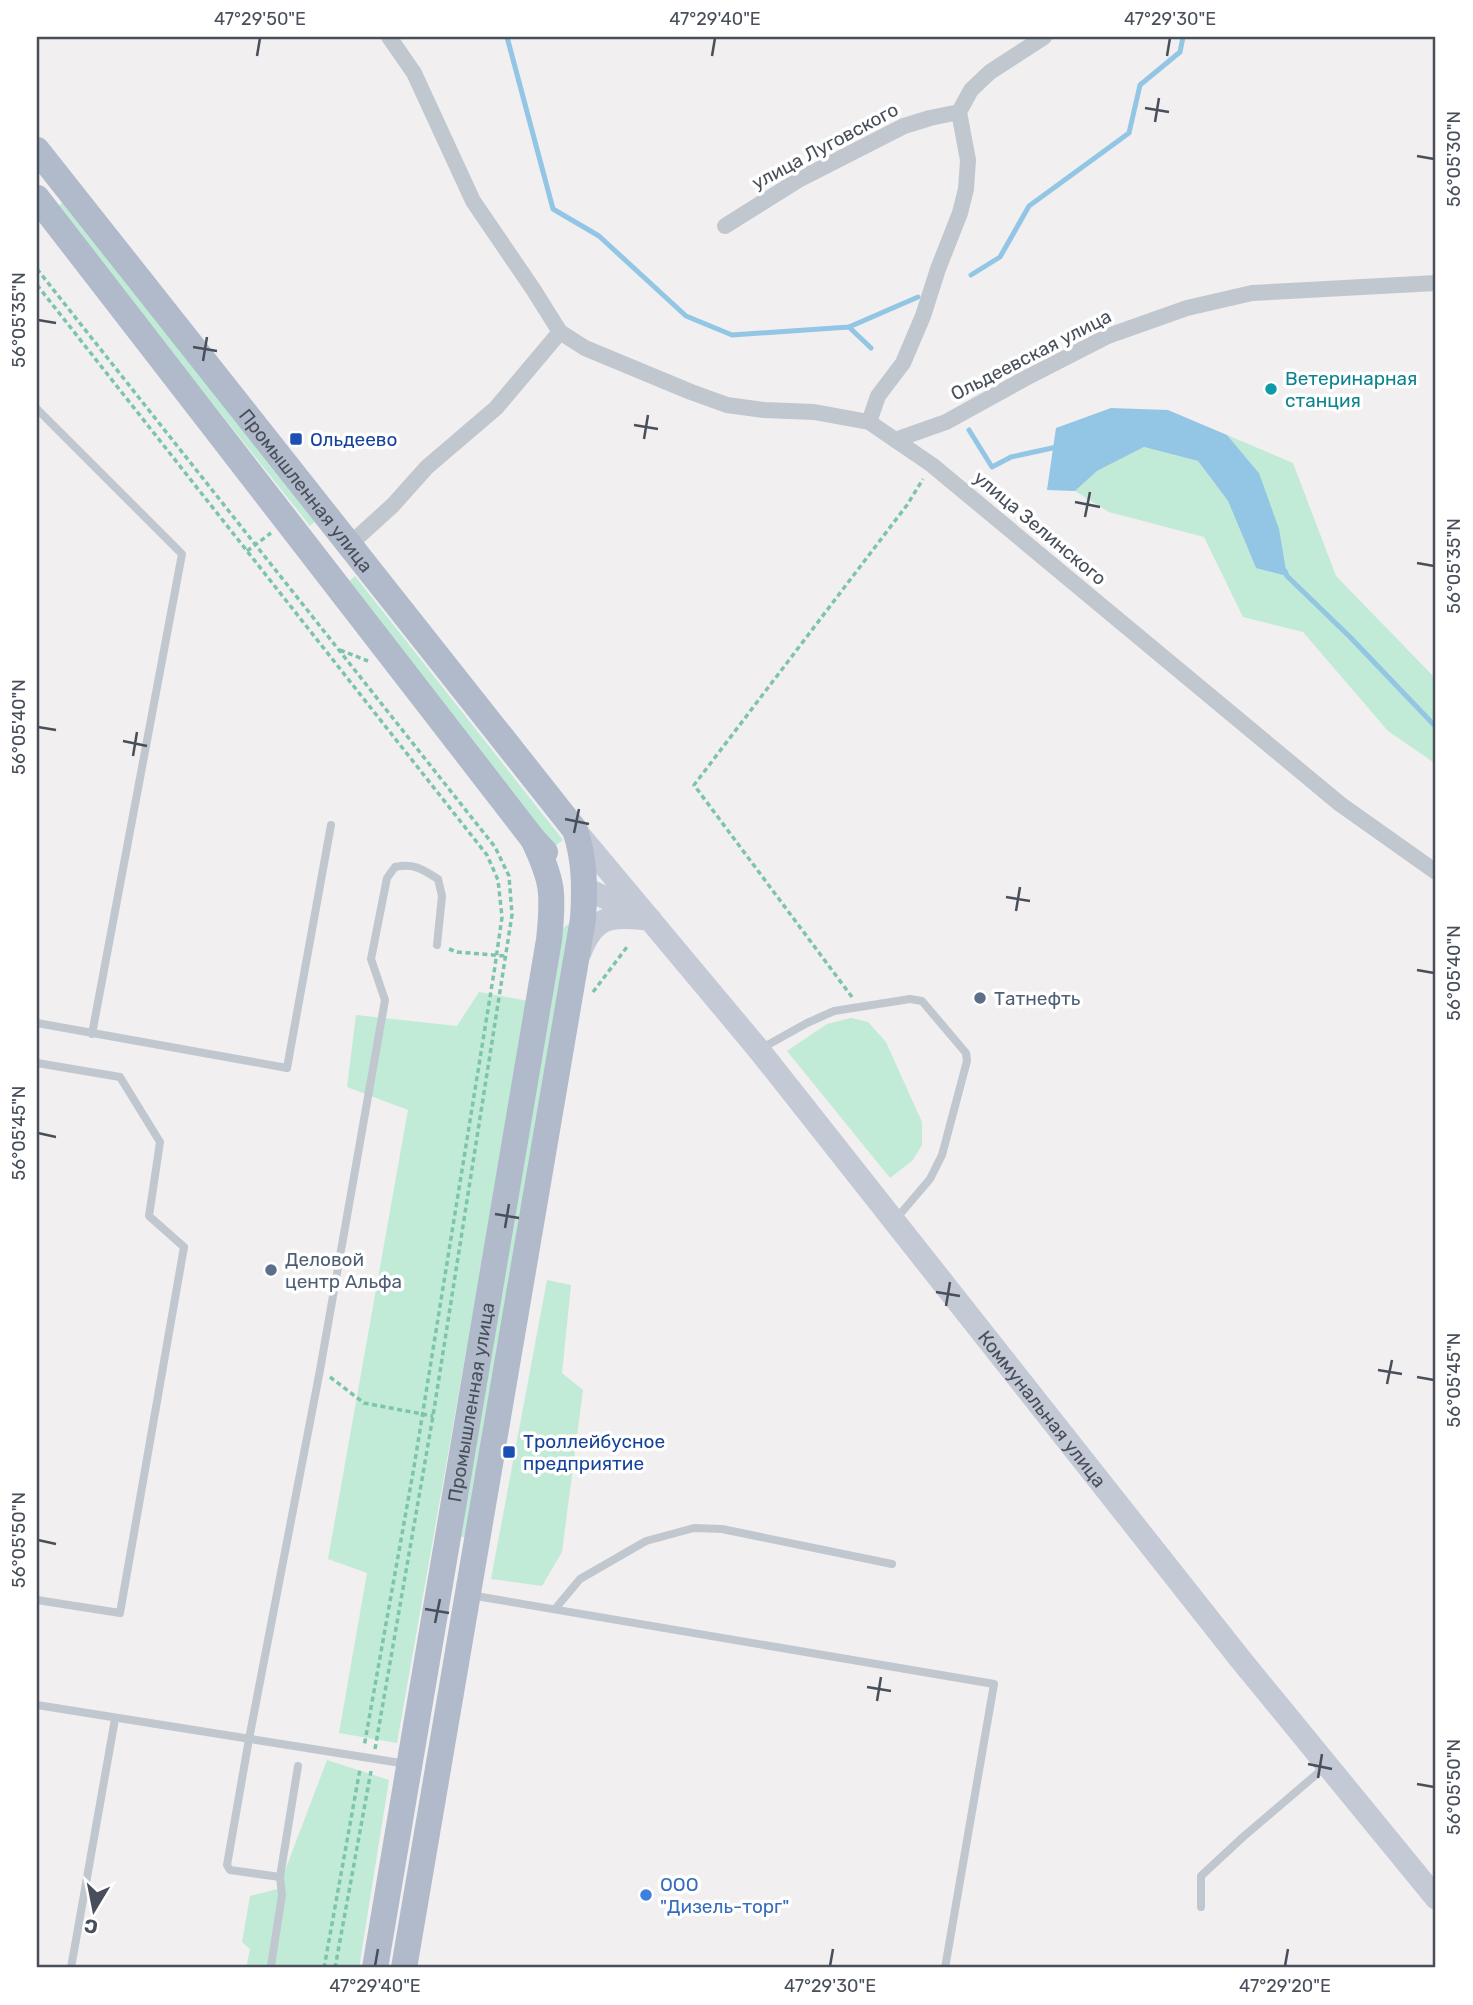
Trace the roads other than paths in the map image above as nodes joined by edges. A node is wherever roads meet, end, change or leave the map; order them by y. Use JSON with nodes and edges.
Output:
{"nodes":[{"id":1,"x":389,"y":37,"type":"edge"},
{"id":2,"x":1044,"y":37,"type":"edge"},
{"id":3,"x":959,"y":112,"type":"junction"},
{"id":4,"x":37,"y":150,"type":"edge"},
{"id":5,"x":46,"y":179,"type":"edge"},
{"id":6,"x":37,"y":198,"type":"edge"},
{"id":7,"x":725,"y":226,"type":"dead end"},
{"id":8,"x":1436,"y":283,"type":"edge"},
{"id":9,"x":561,"y":332,"type":"junction"},
{"id":10,"x":37,"y":409,"type":"edge"},
{"id":11,"x":869,"y":422,"type":"junction"},
{"id":12,"x":895,"y":440,"type":"junction"},
{"id":13,"x":348,"y":546,"type":"junction"},
{"id":14,"x":323,"y":565,"type":"junction"},
{"id":15,"x":331,"y":825,"type":"dead end"},
{"id":16,"x":575,"y":830,"type":"junction"},
{"id":17,"x":533,"y":839,"type":"junction"},
{"id":18,"x":1436,"y":872,"type":"edge"},
{"id":19,"x":585,"y":888,"type":"junction"},
{"id":20,"x":553,"y":904,"type":"junction"},
{"id":21,"x":650,"y":919,"type":"junction"},
{"id":22,"x":437,"y":945,"type":"dead end"},
{"id":23,"x":576,"y":964,"type":"junction"},
{"id":24,"x":37,"y":1024,"type":"edge"},
{"id":25,"x":92,"y":1034,"type":"junction"},
{"id":26,"x":759,"y":1050,"type":"junction"},
{"id":27,"x":37,"y":1063,"type":"edge"},
{"id":28,"x":895,"y":1220,"type":"junction"},
{"id":29,"x":892,"y":1564,"type":"dead end"},
{"id":30,"x":440,"y":1590,"type":"junction"},
{"id":31,"x":468,"y":1595,"type":"junction"},
{"id":32,"x":37,"y":1600,"type":"edge"},
{"id":33,"x":555,"y":1609,"type":"junction"},
{"id":34,"x":37,"y":1705,"type":"edge"},
{"id":35,"x":115,"y":1719,"type":"junction"},
{"id":36,"x":249,"y":1739,"type":"junction"},
{"id":37,"x":410,"y":1765,"type":"junction"},
{"id":38,"x":298,"y":1766,"type":"dead end"},
{"id":39,"x":1326,"y":1766,"type":"junction"},
{"id":40,"x":438,"y":1770,"type":"junction"},
{"id":41,"x":280,"y":1877,"type":"junction"},
{"id":42,"x":1436,"y":1898,"type":"edge"},
{"id":43,"x":1201,"y":1907,"type":"dead end"},
{"id":44,"x":271,"y":1966,"type":"dead end"},
{"id":45,"x":71,"y":1968,"type":"edge"},
{"id":46,"x":375,"y":1968,"type":"edge"},
{"id":47,"x":404,"y":1968,"type":"edge"},
{"id":48,"x":945,"y":1968,"type":"edge"}],
"edges":[{"from":1,"to":9,"type":"street"},
{"from":2,"to":3,"type":"street"},
{"from":3,"to":7,"type":"street","name":"улица Луговского"},
{"from":3,"to":11,"type":"street"},
{"from":4,"to":5,"type":"main road","name":"Промышленная улица"},
{"from":5,"to":13,"type":"main road","name":"Промышленная улица"},
{"from":6,"to":14,"type":"main road","name":"Промышленная улица"},
{"from":8,"to":12,"type":"street","name":"Ольдеевская улица"},
{"from":9,"to":11,"type":"street","name":"улица Зелинского"},
{"from":9,"to":13,"type":"street"},
{"from":10,"to":25,"type":"lane"},
{"from":11,"to":12,"type":"street","name":"улица Зелинского"},
{"from":12,"to":18,"type":"street","name":"улица Зелинского"},
{"from":13,"to":14,"type":"main road"},
{"from":13,"to":16,"type":"main road","name":"Промышленная улица"},
{"from":14,"to":17,"type":"main road","name":"Промышленная улица"},
{"from":15,"to":25,"type":"lane"},
{"from":16,"to":19,"type":"main road","name":"Промышленная улица"},
{"from":16,"to":21,"type":"main road","name":"Промышленная улица"},
{"from":17,"to":19,"type":"main road","name":"Промышленная улица"},
{"from":17,"to":20,"type":"main road","name":"Промышленная улица"},
{"from":19,"to":20,"type":"main road"},
{"from":19,"to":21,"type":"main road","name":"Промышленная улица"},
{"from":19,"to":23,"type":"main road","name":"Промышленная улица"},
{"from":20,"to":30,"type":"main road","name":"Промышленная улица"},
{"from":21,"to":23,"type":"main road","name":"Промышленная улица"},
{"from":21,"to":26,"type":"main road","name":"Коммунальная улица"},
{"from":22,"to":36,"type":"lane"},
{"from":23,"to":31,"type":"main road","name":"Промышленная улица"},
{"from":24,"to":25,"type":"lane"},
{"from":26,"to":28,"type":"main road","name":"Коммунальная улица"},
{"from":26,"to":28,"type":"lane"},
{"from":27,"to":32,"type":"lane"},
{"from":28,"to":39,"type":"main road","name":"Коммунальная улица"},
{"from":29,"to":33,"type":"lane"},
{"from":30,"to":31,"type":"main road"},
{"from":30,"to":37,"type":"main road","name":"Промышленная улица"},
{"from":31,"to":33,"type":"lane"},
{"from":31,"to":40,"type":"main road","name":"Промышленная улица"},
{"from":33,"to":48,"type":"lane"},
{"from":34,"to":35,"type":"lane"},
{"from":35,"to":36,"type":"lane"},
{"from":35,"to":45,"type":"lane"},
{"from":36,"to":37,"type":"lane"},
{"from":36,"to":41,"type":"lane"},
{"from":37,"to":40,"type":"main road"},
{"from":37,"to":46,"type":"main road","name":"Промышленная улица"},
{"from":38,"to":41,"type":"lane"},
{"from":39,"to":42,"type":"main road","name":"Коммунальная улица"},
{"from":39,"to":43,"type":"lane"},
{"from":40,"to":47,"type":"main road","name":"Промышленная улица"},
{"from":41,"to":44,"type":"lane"}]}
